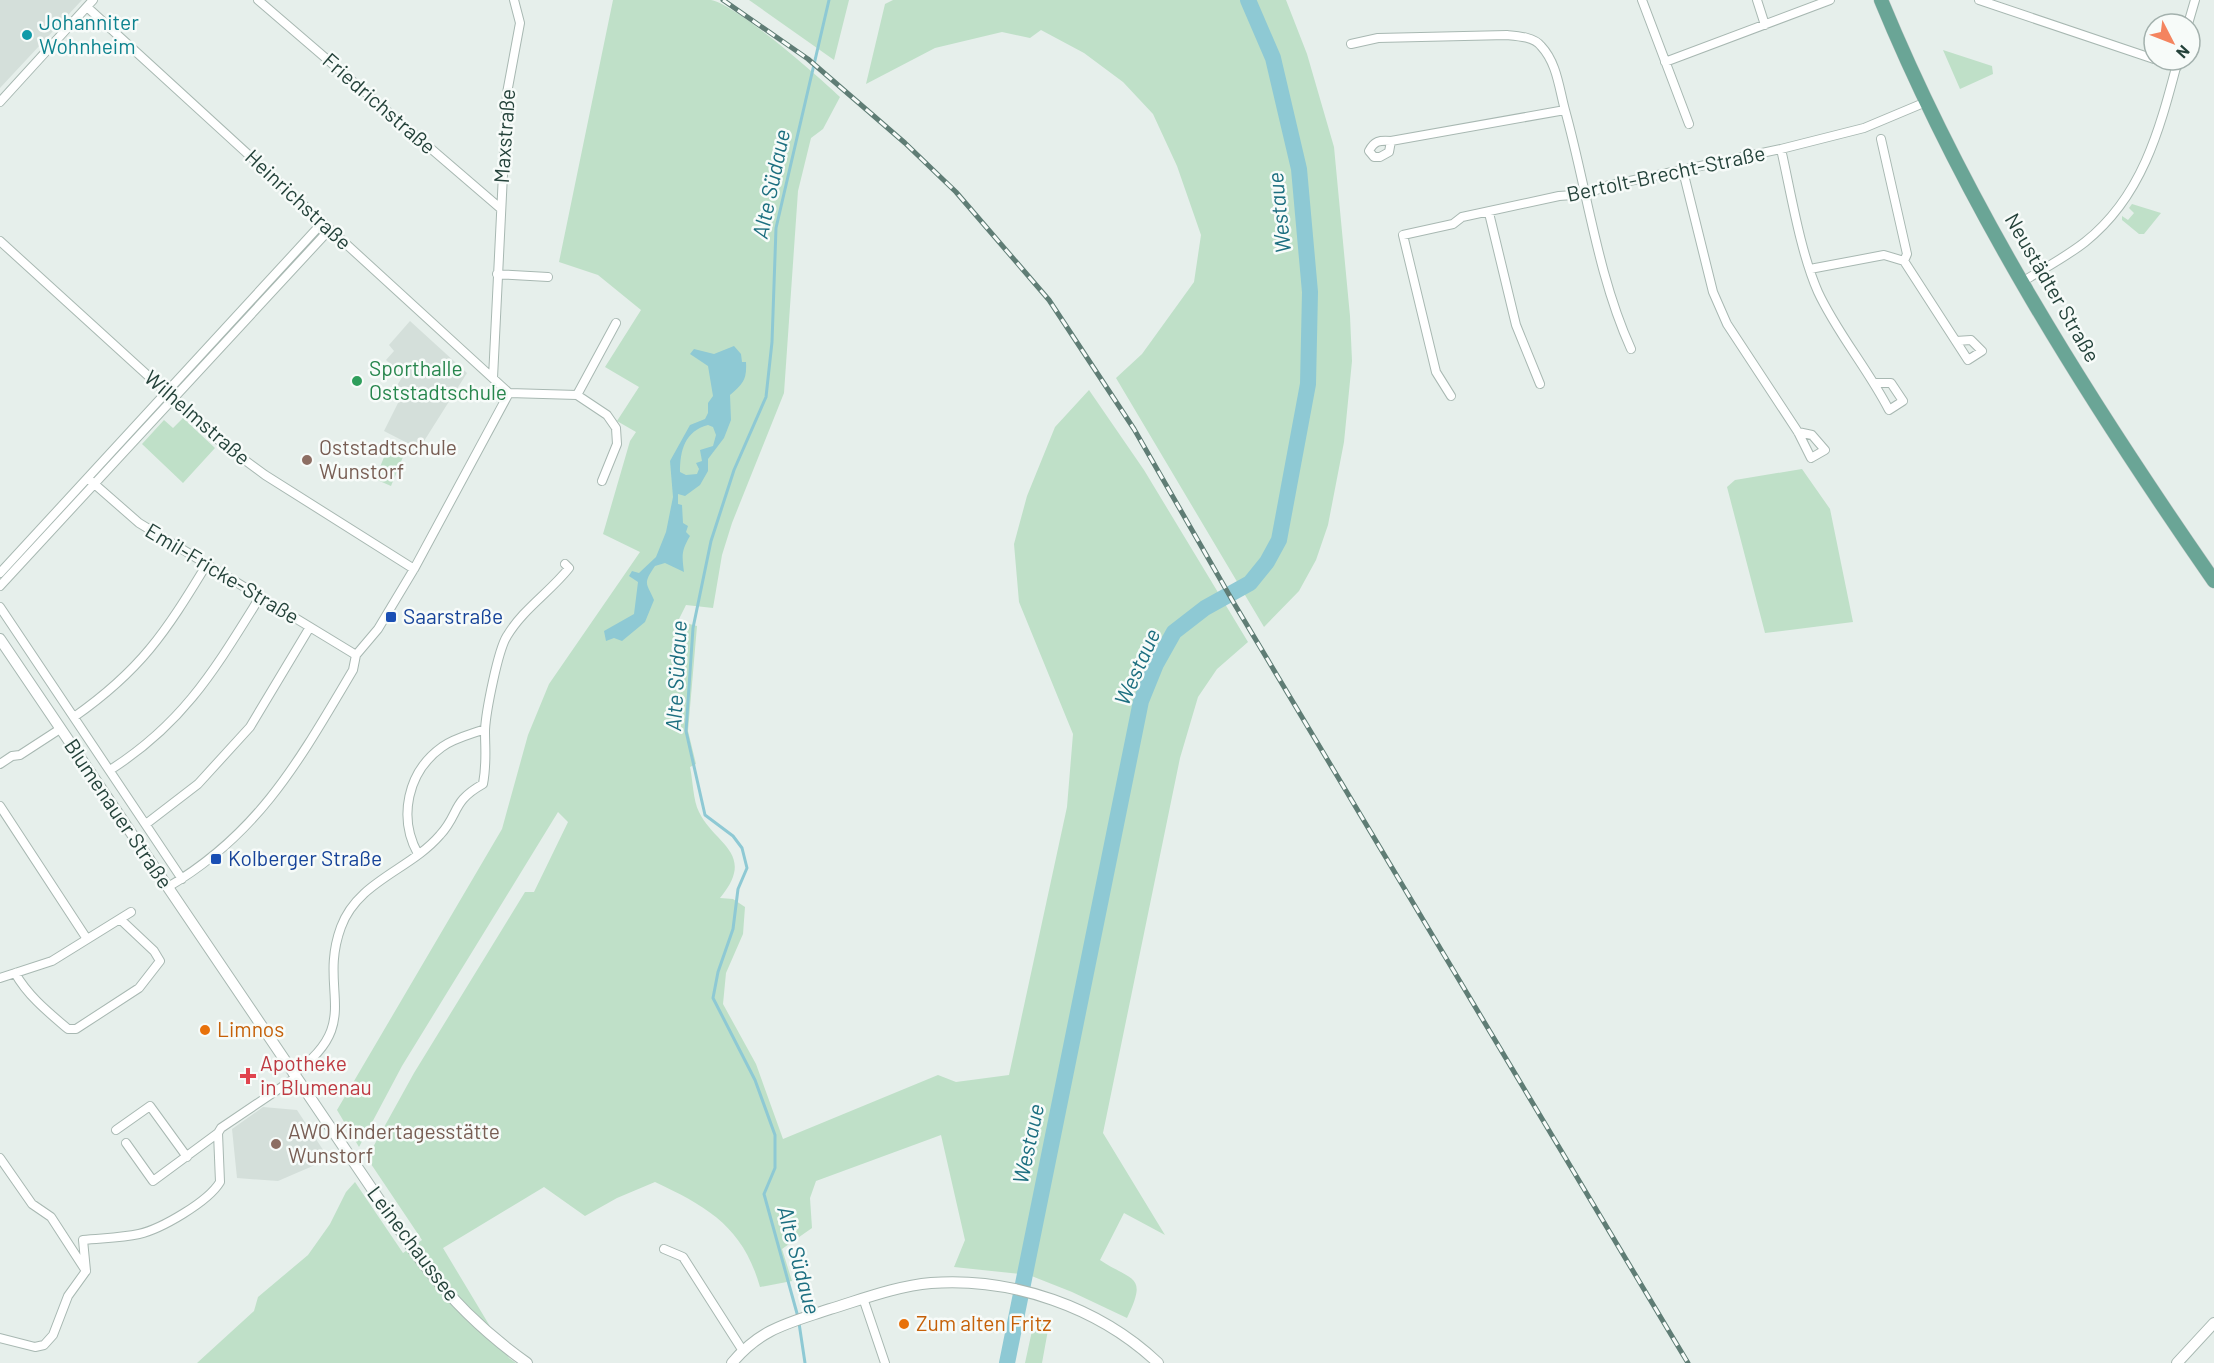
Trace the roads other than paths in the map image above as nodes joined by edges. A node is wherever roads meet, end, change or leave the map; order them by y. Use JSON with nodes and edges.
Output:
{"nodes":[{"id":1,"x":258,"y":0,"type":"edge"},
{"id":2,"x":514,"y":0,"type":"edge"},
{"id":3,"x":1642,"y":0,"type":"edge"},
{"id":4,"x":1757,"y":0,"type":"edge"},
{"id":5,"x":1830,"y":0,"type":"edge"},
{"id":6,"x":1881,"y":0,"type":"edge"},
{"id":7,"x":1979,"y":0,"type":"edge"},
{"id":8,"x":90,"y":3,"type":"edge"},
{"id":9,"x":1765,"y":25,"type":"junction"},
{"id":10,"x":1351,"y":44,"type":"dead end"},
{"id":11,"x":2142,"y":56,"type":"edge"},
{"id":12,"x":1665,"y":62,"type":"junction"},
{"id":13,"x":2175,"y":72,"type":"edge"},
{"id":14,"x":0,"y":102,"type":"edge"},
{"id":15,"x":1926,"y":102,"type":"junction"},
{"id":16,"x":1565,"y":110,"type":"junction"},
{"id":17,"x":1689,"y":124,"type":"dead end"},
{"id":18,"x":1881,"y":139,"type":"dead end"},
{"id":19,"x":1390,"y":141,"type":"dead end"},
{"id":20,"x":1781,"y":149,"type":"junction"},
{"id":21,"x":1683,"y":171,"type":"junction"},
{"id":22,"x":1587,"y":194,"type":"junction"},
{"id":23,"x":500,"y":208,"type":"junction"},
{"id":24,"x":1489,"y":213,"type":"junction"},
{"id":25,"x":322,"y":222,"type":"junction"},
{"id":26,"x":330,"y":229,"type":"junction"},
{"id":27,"x":0,"y":241,"type":"edge"},
{"id":28,"x":1904,"y":261,"type":"junction"},
{"id":29,"x":1810,"y":269,"type":"junction"},
{"id":30,"x":497,"y":274,"type":"junction"},
{"id":31,"x":548,"y":277,"type":"dead end"},
{"id":32,"x":2022,"y":282,"type":"junction"},
{"id":33,"x":616,"y":323,"type":"dead end"},
{"id":34,"x":1956,"y":341,"type":"dead end"},
{"id":35,"x":1631,"y":349,"type":"dead end"},
{"id":36,"x":493,"y":378,"type":"junction"},
{"id":37,"x":1875,"y":383,"type":"dead end"},
{"id":38,"x":1540,"y":384,"type":"dead end"},
{"id":39,"x":166,"y":392,"type":"junction"},
{"id":40,"x":509,"y":393,"type":"junction"},
{"id":41,"x":577,"y":395,"type":"junction"},
{"id":42,"x":1451,"y":396,"type":"dead end"},
{"id":43,"x":174,"y":399,"type":"junction"},
{"id":44,"x":1798,"y":432,"type":"dead end"},
{"id":45,"x":91,"y":481,"type":"junction"},
{"id":46,"x":602,"y":481,"type":"dead end"},
{"id":47,"x":207,"y":564,"type":"junction"},
{"id":48,"x":565,"y":564,"type":"dead end"},
{"id":49,"x":414,"y":569,"type":"junction"},
{"id":50,"x":0,"y":573,"type":"edge"},
{"id":51,"x":2214,"y":581,"type":"edge"},
{"id":52,"x":0,"y":586,"type":"edge"},
{"id":53,"x":260,"y":597,"type":"junction"},
{"id":54,"x":0,"y":607,"type":"edge"},
{"id":55,"x":310,"y":627,"type":"junction"},
{"id":56,"x":0,"y":639,"type":"edge"},
{"id":57,"x":356,"y":656,"type":"junction"},
{"id":58,"x":74,"y":717,"type":"junction"},
{"id":59,"x":60,"y":729,"type":"junction"},
{"id":60,"x":485,"y":729,"type":"junction"},
{"id":61,"x":0,"y":764,"type":"edge"},
{"id":62,"x":110,"y":770,"type":"junction"},
{"id":63,"x":0,"y":806,"type":"edge"},
{"id":64,"x":146,"y":824,"type":"junction"},
{"id":65,"x":418,"y":854,"type":"junction"},
{"id":66,"x":182,"y":879,"type":"junction"},
{"id":67,"x":168,"y":887,"type":"junction"},
{"id":68,"x":131,"y":912,"type":"dead end"},
{"id":69,"x":120,"y":919,"type":"junction"},
{"id":70,"x":87,"y":939,"type":"junction"},
{"id":71,"x":15,"y":973,"type":"junction"},
{"id":72,"x":0,"y":978,"type":"edge"},
{"id":73,"x":236,"y":990,"type":"joint"},
{"id":74,"x":294,"y":1076,"type":"junction"},
{"id":75,"x":116,"y":1130,"type":"dead end"},
{"id":76,"x":218,"y":1133,"type":"junction"},
{"id":77,"x":126,"y":1143,"type":"dead end"},
{"id":78,"x":187,"y":1157,"type":"junction"},
{"id":79,"x":0,"y":1158,"type":"edge"},
{"id":80,"x":83,"y":1240,"type":"junction"},
{"id":81,"x":67,"y":1243,"type":"junction"},
{"id":82,"x":664,"y":1249,"type":"dead end"},
{"id":83,"x":86,"y":1271,"type":"junction"},
{"id":84,"x":863,"y":1298,"type":"junction"},
{"id":85,"x":2214,"y":1323,"type":"edge"},
{"id":86,"x":0,"y":1338,"type":"edge"},
{"id":87,"x":743,"y":1351,"type":"junction"},
{"id":88,"x":527,"y":1363,"type":"edge"},
{"id":89,"x":732,"y":1363,"type":"edge"},
{"id":90,"x":885,"y":1363,"type":"edge"},
{"id":91,"x":1158,"y":1363,"type":"edge"},
{"id":92,"x":2177,"y":1363,"type":"edge"}],
"edges":[{"from":1,"to":23,"type":"street","name":"Friedrichstraße"},
{"from":2,"to":23,"type":"street","name":"Maxstraße"},
{"from":3,"to":12,"type":"street"},
{"from":4,"to":9,"type":"street"},
{"from":5,"to":9,"type":"street"},
{"from":6,"to":15,"type":"main road","name":"Neustädter Straße"},
{"from":7,"to":11,"type":"street"},
{"from":8,"to":14,"type":"street"},
{"from":8,"to":25,"type":"street","name":"Heinrichstraße"},
{"from":9,"to":12,"type":"street"},
{"from":10,"to":16,"type":"street"},
{"from":12,"to":17,"type":"street"},
{"from":13,"to":32,"type":"street"},
{"from":15,"to":20,"type":"street","name":"Bertolt-Brecht-Straße"},
{"from":15,"to":32,"type":"main road","name":"Neustädter Straße"},
{"from":16,"to":19,"type":"street"},
{"from":16,"to":22,"type":"street"},
{"from":18,"to":28,"type":"street"},
{"from":20,"to":21,"type":"street","name":"Bertolt-Brecht-Straße"},
{"from":20,"to":29,"type":"street"},
{"from":21,"to":22,"type":"street","name":"Bertolt-Brecht-Straße"},
{"from":21,"to":44,"type":"street"},
{"from":22,"to":24,"type":"street","name":"Bertolt-Brecht-Straße"},
{"from":22,"to":35,"type":"street"},
{"from":23,"to":30,"type":"street","name":"Maxstraße"},
{"from":24,"to":38,"type":"street"},
{"from":24,"to":42,"type":"street","name":"Bertolt-Brecht-Straße"},
{"from":25,"to":26,"type":"street","name":"Heinrichstraße"},
{"from":25,"to":39,"type":"street"},
{"from":26,"to":36,"type":"street","name":"Heinrichstraße"},
{"from":26,"to":43,"type":"street"},
{"from":27,"to":39,"type":"street","name":"Wilhelmstraße"},
{"from":28,"to":29,"type":"street"},
{"from":28,"to":34,"type":"street"},
{"from":29,"to":37,"type":"street"},
{"from":30,"to":31,"type":"street"},
{"from":30,"to":36,"type":"street","name":"Maxstraße"},
{"from":32,"to":51,"type":"main road","name":"Neustädter Straße"},
{"from":33,"to":41,"type":"street"},
{"from":36,"to":40,"type":"street","name":"Heinrichstraße"},
{"from":39,"to":43,"type":"street","name":"Wilhelmstraße"},
{"from":39,"to":45,"type":"street"},
{"from":40,"to":41,"type":"street"},
{"from":40,"to":49,"type":"street"},
{"from":41,"to":46,"type":"street"},
{"from":43,"to":45,"type":"street"},
{"from":43,"to":49,"type":"street","name":"Wilhelmstraße"},
{"from":45,"to":47,"type":"street","name":"Emil-Fricke-Straße"},
{"from":45,"to":50,"type":"street"},
{"from":45,"to":52,"type":"street"},
{"from":47,"to":53,"type":"street","name":"Emil-Fricke-Straße"},
{"from":47,"to":58,"type":"street"},
{"from":48,"to":60,"type":"street"},
{"from":49,"to":57,"type":"street"},
{"from":53,"to":55,"type":"street","name":"Emil-Fricke-Straße"},
{"from":53,"to":62,"type":"street"},
{"from":54,"to":58,"type":"street","name":"Blumenauer Straße"},
{"from":55,"to":57,"type":"street","name":"Emil-Fricke-Straße"},
{"from":55,"to":64,"type":"street"},
{"from":56,"to":59,"type":"street","name":"Blumenauer Straße"},
{"from":57,"to":66,"type":"street"},
{"from":58,"to":62,"type":"street","name":"Blumenauer Straße"},
{"from":59,"to":61,"type":"street"},
{"from":59,"to":67,"type":"street","name":"Blumenauer Straße"},
{"from":60,"to":65,"type":"street"},
{"from":60,"to":65,"type":"street"},
{"from":62,"to":64,"type":"street","name":"Blumenauer Straße"},
{"from":63,"to":70,"type":"street"},
{"from":64,"to":66,"type":"street","name":"Blumenauer Straße"},
{"from":65,"to":74,"type":"street"},
{"from":66,"to":67,"type":"street"},
{"from":67,"to":73,"type":"street","name":"Blumenauer Straße"},
{"from":68,"to":69,"type":"street"},
{"from":69,"to":70,"type":"street"},
{"from":69,"to":71,"type":"street"},
{"from":70,"to":71,"type":"street"},
{"from":71,"to":72,"type":"street"},
{"from":73,"to":74,"type":"street","name":"Leinechaussee"},
{"from":74,"to":76,"type":"street"},
{"from":74,"to":88,"type":"street","name":"Leinechaussee"},
{"from":75,"to":78,"type":"street"},
{"from":76,"to":78,"type":"street"},
{"from":76,"to":80,"type":"street"},
{"from":77,"to":78,"type":"street"},
{"from":79,"to":81,"type":"street"},
{"from":80,"to":81,"type":"street"},
{"from":80,"to":83,"type":"street"},
{"from":81,"to":83,"type":"street"},
{"from":82,"to":87,"type":"street"},
{"from":83,"to":86,"type":"street"},
{"from":84,"to":87,"type":"street"},
{"from":84,"to":90,"type":"street"},
{"from":84,"to":91,"type":"street"},
{"from":85,"to":92,"type":"street"},
{"from":87,"to":89,"type":"street"}]}
